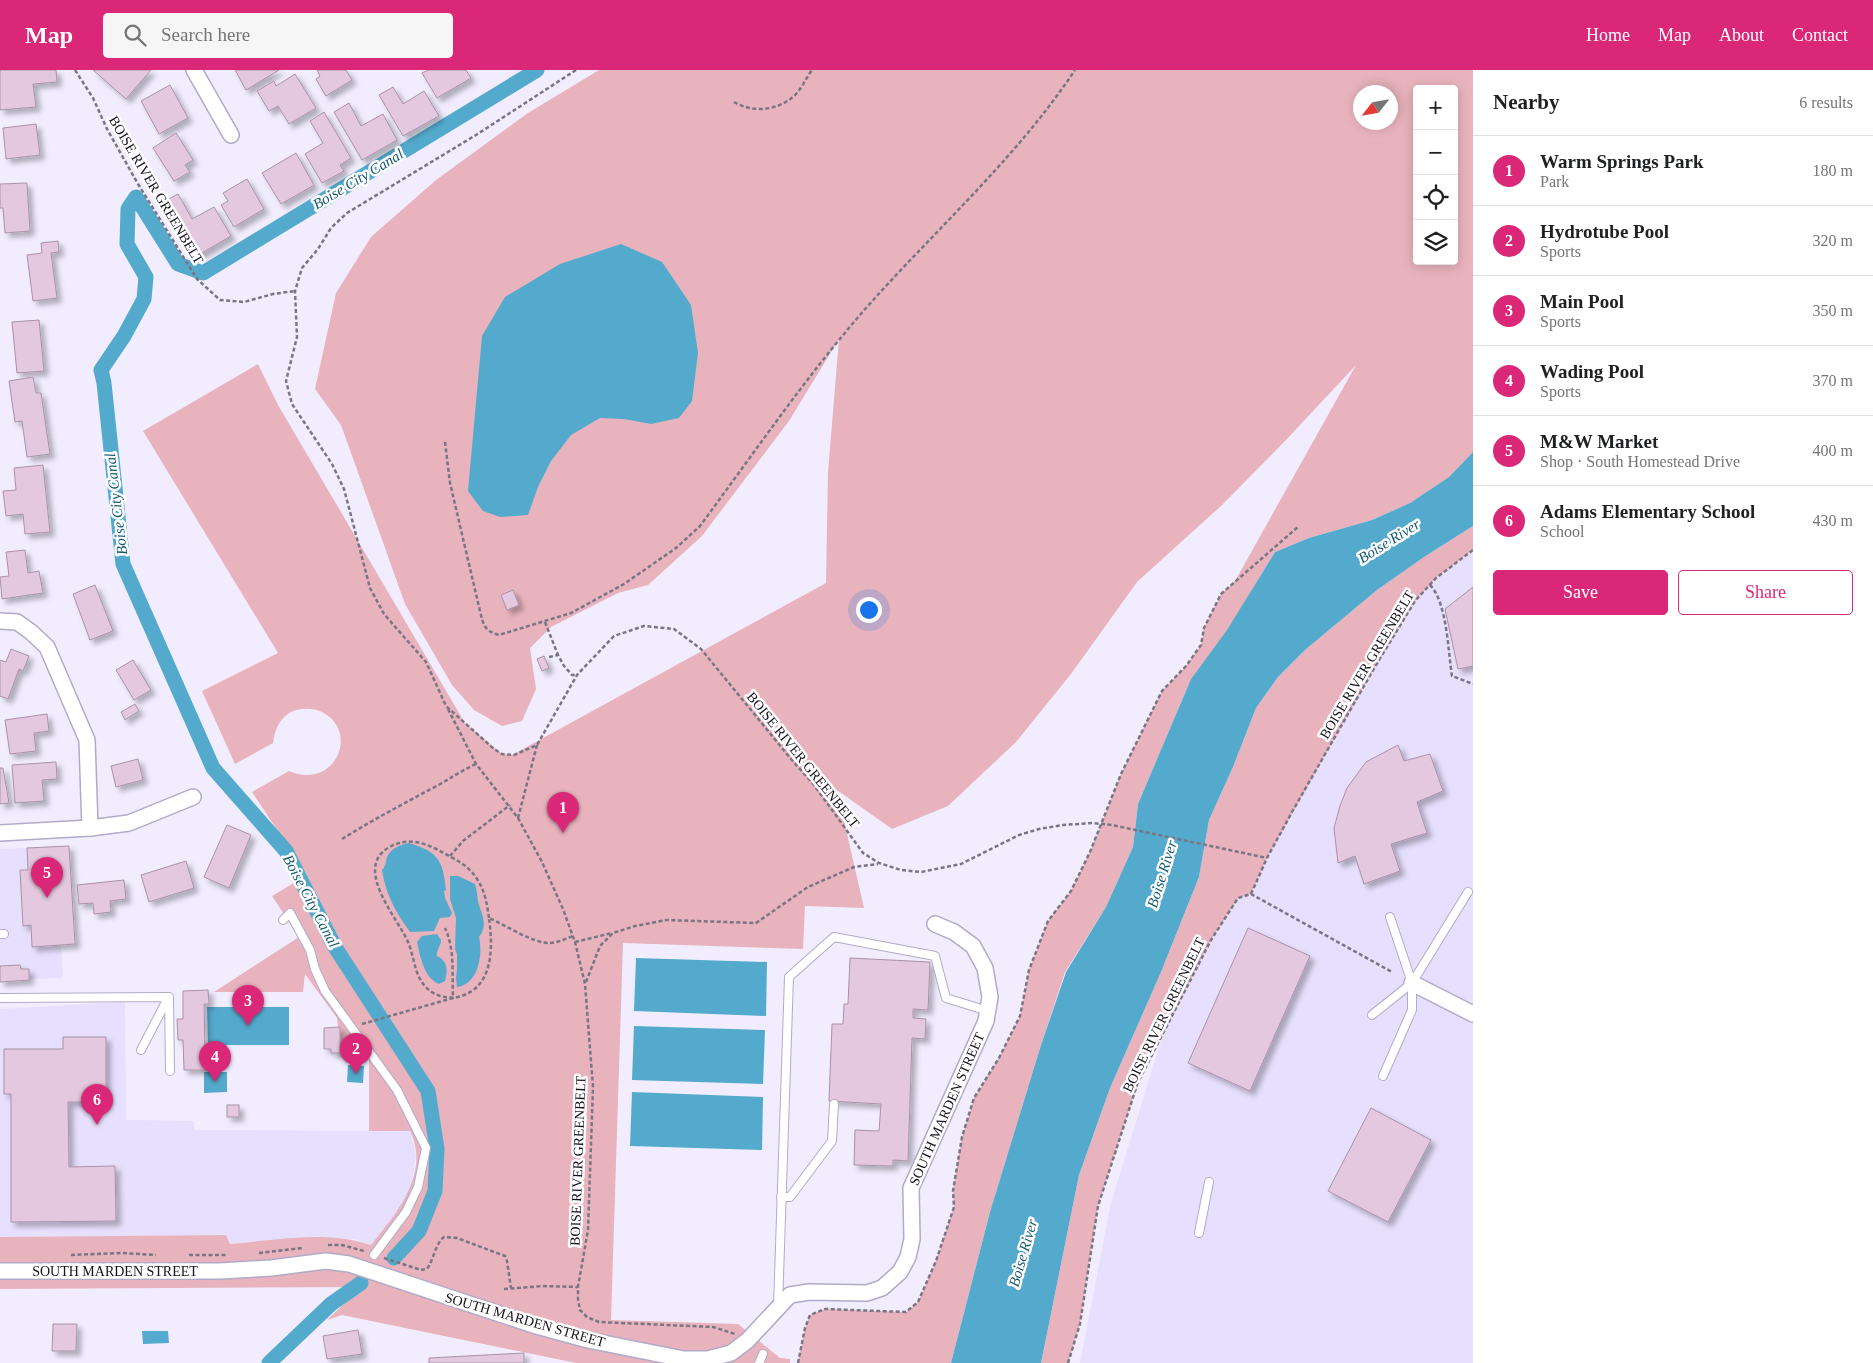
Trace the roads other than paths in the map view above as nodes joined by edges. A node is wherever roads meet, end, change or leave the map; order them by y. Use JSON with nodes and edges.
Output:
{"nodes":[{"id":1,"x":194,"y":70,"type":"edge"},
{"id":2,"x":231,"y":135,"type":"dead end"},
{"id":3,"x":0,"y":621,"type":"edge"},
{"id":4,"x":193,"y":797,"type":"dead end"},
{"id":5,"x":90,"y":828,"type":"junction"},
{"id":6,"x":0,"y":833,"type":"edge"},
{"id":7,"x":1468,"y":892,"type":"dead end"},
{"id":8,"x":1390,"y":917,"type":"dead end"},
{"id":9,"x":283,"y":920,"type":"dead end"},
{"id":10,"x":935,"y":924,"type":"dead end"},
{"id":11,"x":1412,"y":983,"type":"junction"},
{"id":12,"x":169,"y":997,"type":"junction"},
{"id":13,"x":0,"y":998,"type":"edge"},
{"id":14,"x":988,"y":1011,"type":"junction"},
{"id":15,"x":1473,"y":1014,"type":"edge"},
{"id":16,"x":1372,"y":1015,"type":"dead end"},
{"id":17,"x":141,"y":1050,"type":"dead end"},
{"id":18,"x":170,"y":1072,"type":"dead end"},
{"id":19,"x":1383,"y":1076,"type":"dead end"},
{"id":20,"x":834,"y":1104,"type":"dead end"},
{"id":21,"x":1209,"y":1182,"type":"dead end"},
{"id":22,"x":781,"y":1197,"type":"junction"},
{"id":23,"x":1199,"y":1233,"type":"dead end"},
{"id":24,"x":374,"y":1255,"type":"dead end"},
{"id":25,"x":0,"y":1272,"type":"edge"},
{"id":26,"x":778,"y":1308,"type":"junction"},
{"id":27,"x":763,"y":1354,"type":"dead end"},
{"id":28,"x":760,"y":1363,"type":"edge"}],
"edges":[{"from":1,"to":2,"type":"street"},
{"from":3,"to":5,"type":"street"},
{"from":4,"to":5,"type":"street"},
{"from":5,"to":6,"type":"street"},
{"from":7,"to":11,"type":"lane"},
{"from":8,"to":11,"type":"lane"},
{"from":9,"to":24,"type":"lane"},
{"from":10,"to":14,"type":"street","name":"SOUTH MARDEN STREET"},
{"from":11,"to":15,"type":"street"},
{"from":11,"to":16,"type":"lane"},
{"from":11,"to":19,"type":"lane"},
{"from":12,"to":13,"type":"lane"},
{"from":12,"to":17,"type":"lane"},
{"from":12,"to":18,"type":"lane"},
{"from":14,"to":22,"type":"lane"},
{"from":14,"to":26,"type":"street","name":"SOUTH MARDEN STREET"},
{"from":20,"to":22,"type":"lane"},
{"from":21,"to":23,"type":"lane"},
{"from":22,"to":26,"type":"lane"},
{"from":25,"to":26,"type":"street","name":"SOUTH MARDEN STREET"},
{"from":27,"to":28,"type":"lane"}]}
